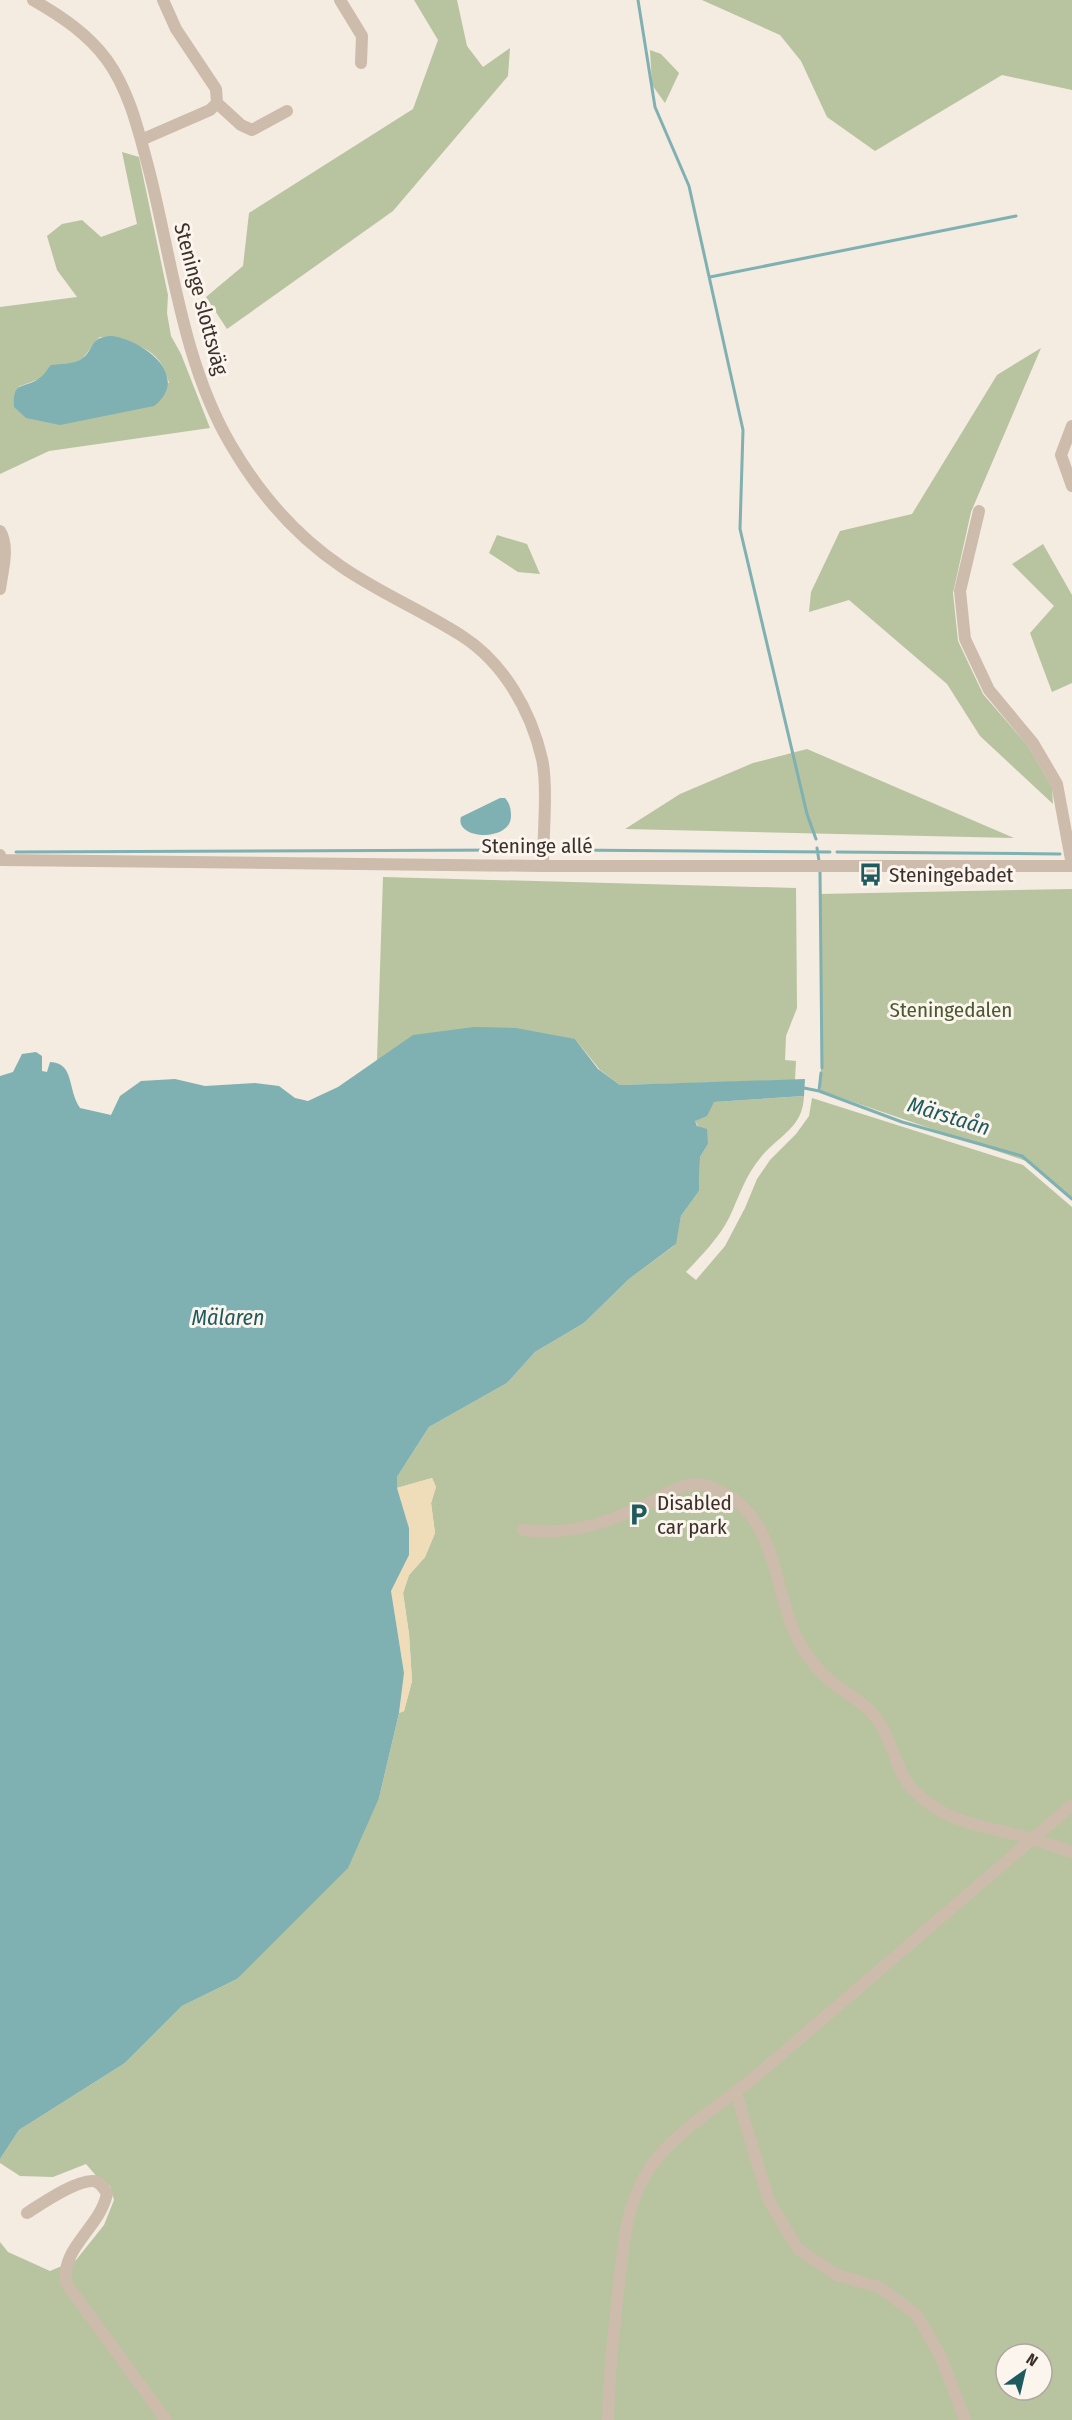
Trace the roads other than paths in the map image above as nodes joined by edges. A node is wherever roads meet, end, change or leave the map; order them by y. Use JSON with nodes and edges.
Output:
{"nodes":[{"id":1,"x":33,"y":0,"type":"edge"},
{"id":2,"x":163,"y":0,"type":"edge"},
{"id":3,"x":339,"y":0,"type":"edge"},
{"id":4,"x":361,"y":63,"type":"dead end"},
{"id":5,"x":217,"y":103,"type":"junction"},
{"id":6,"x":287,"y":111,"type":"dead end"},
{"id":7,"x":141,"y":140,"type":"junction"},
{"id":8,"x":1072,"y":426,"type":"edge"},
{"id":9,"x":1072,"y":486,"type":"edge"},
{"id":10,"x":979,"y":511,"type":"dead end"},
{"id":11,"x":0,"y":531,"type":"edge"},
{"id":12,"x":0,"y":589,"type":"edge"},
{"id":13,"x":0,"y":858,"type":"edge"},
{"id":14,"x":543,"y":866,"type":"junction"},
{"id":15,"x":1072,"y":866,"type":"edge"},
{"id":16,"x":523,"y":1530,"type":"dead end"},
{"id":17,"x":1071,"y":1810,"type":"edge"},
{"id":18,"x":1032,"y":1839,"type":"junction"},
{"id":19,"x":1072,"y":1852,"type":"edge"},
{"id":20,"x":736,"y":2092,"type":"junction"},
{"id":21,"x":27,"y":2213,"type":"dead end"},
{"id":22,"x":166,"y":2420,"type":"edge"},
{"id":23,"x":608,"y":2420,"type":"edge"},
{"id":24,"x":965,"y":2420,"type":"edge"}],
"edges":[{"from":1,"to":7,"type":"street","name":"Steninge slottsväg"},
{"from":2,"to":5,"type":"street"},
{"from":3,"to":4,"type":"street"},
{"from":5,"to":6,"type":"street"},
{"from":5,"to":7,"type":"street"},
{"from":7,"to":14,"type":"street","name":"Steninge slottsväg"},
{"from":8,"to":9,"type":"street"},
{"from":10,"to":15,"type":"street","name":"Steninge allé"},
{"from":11,"to":12,"type":"street"},
{"from":13,"to":14,"type":"street","name":"Steninge allé"},
{"from":14,"to":15,"type":"street","name":"Steninge allé"},
{"from":16,"to":18,"type":"street"},
{"from":17,"to":18,"type":"street"},
{"from":18,"to":19,"type":"street"},
{"from":18,"to":20,"type":"street"},
{"from":20,"to":23,"type":"street"},
{"from":20,"to":24,"type":"street"},
{"from":21,"to":22,"type":"street"}]}
